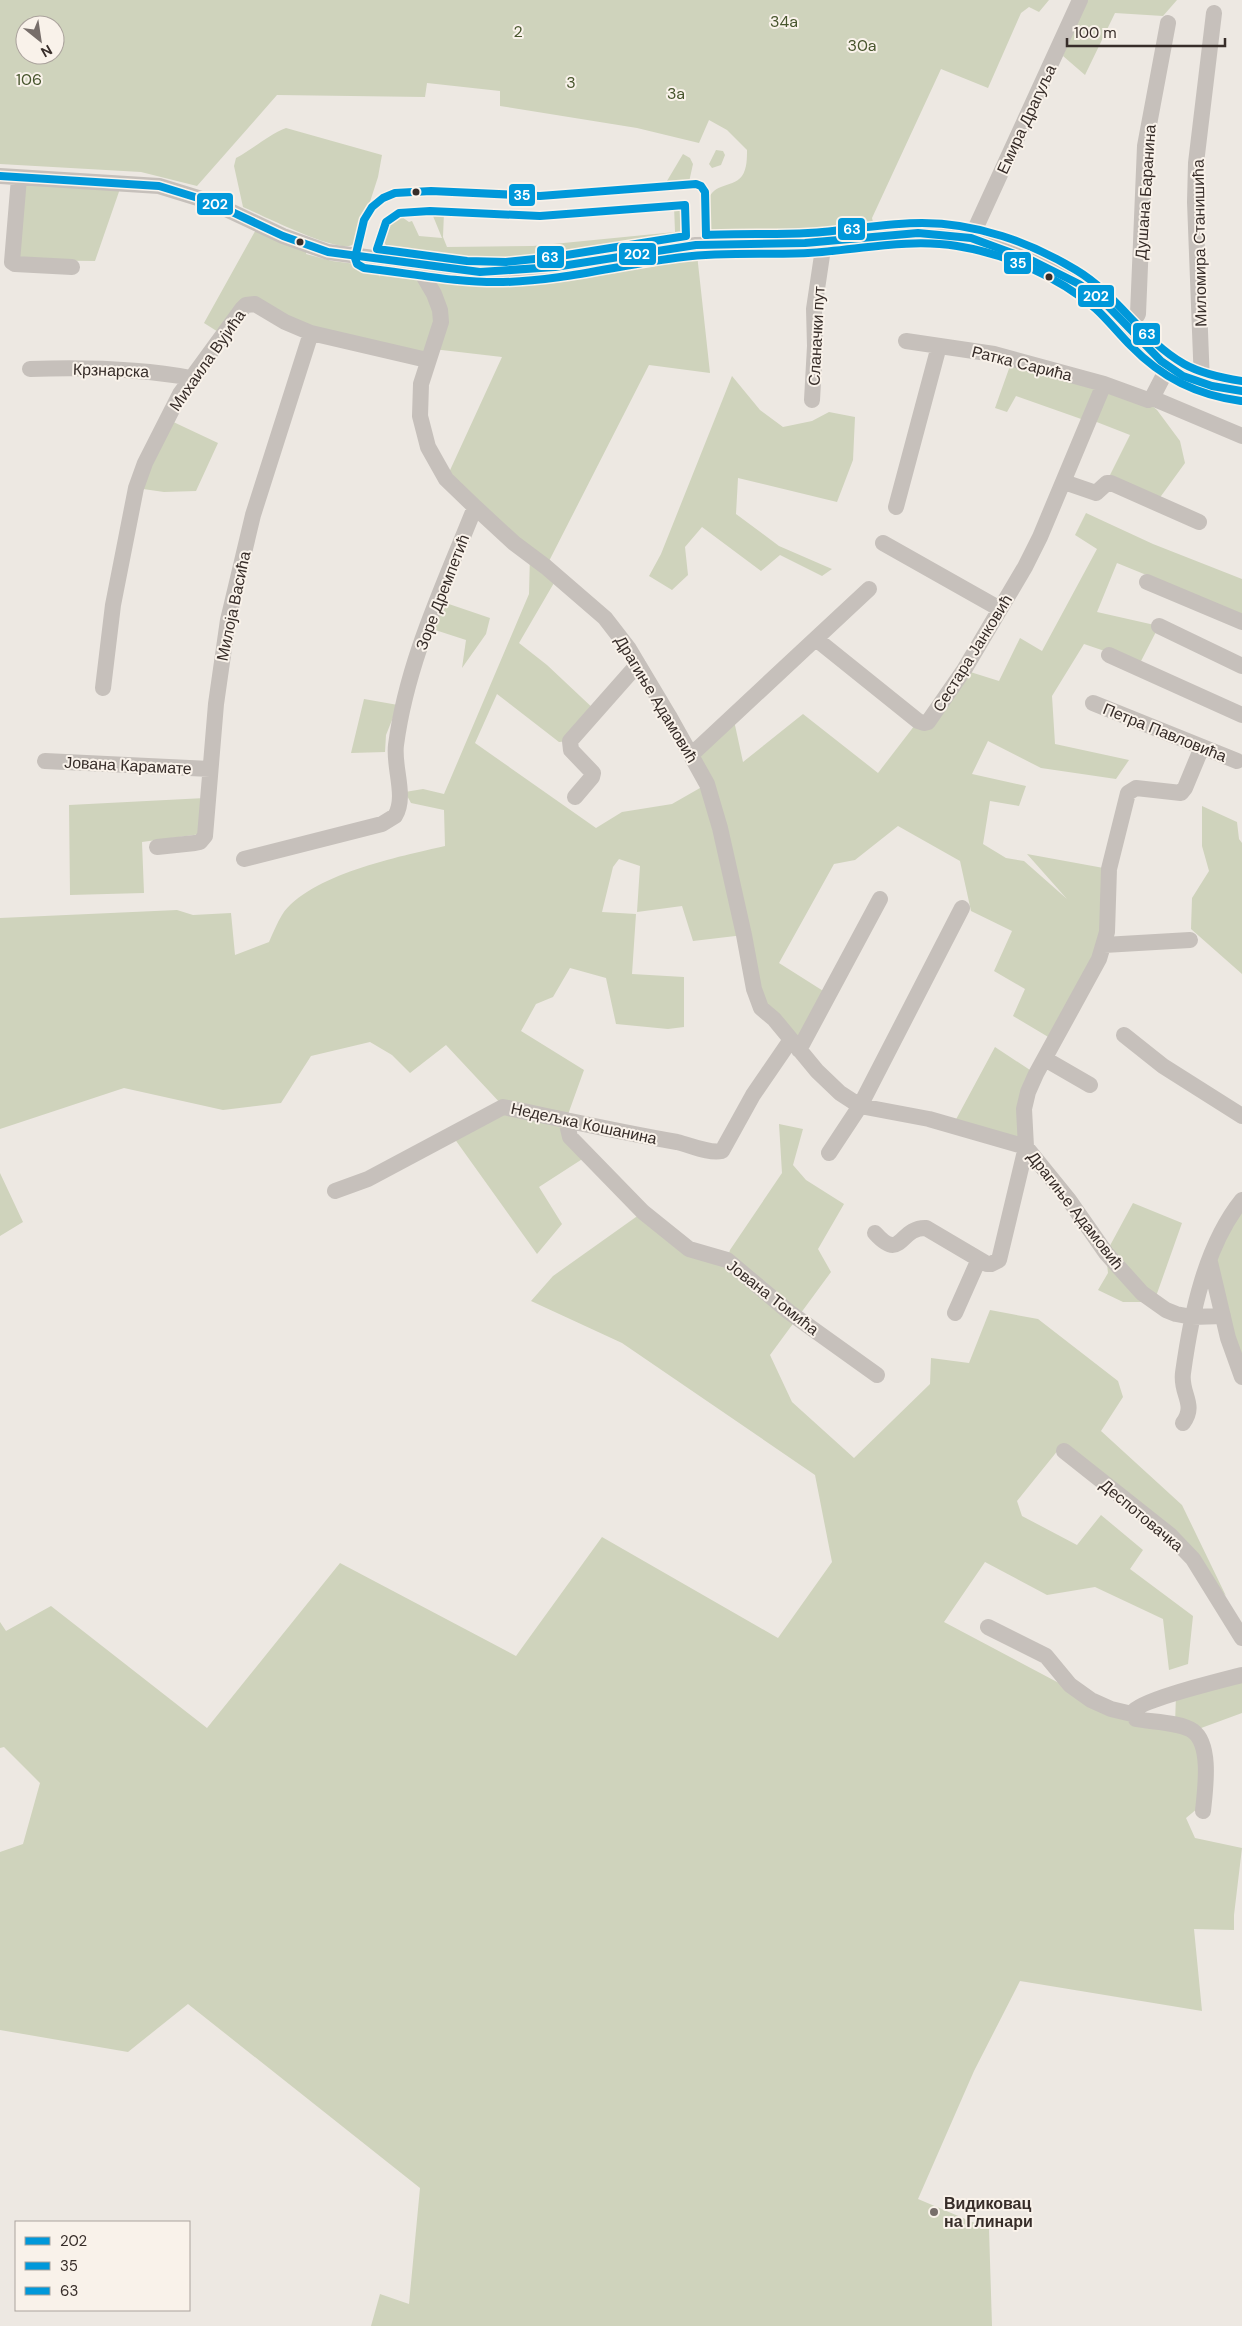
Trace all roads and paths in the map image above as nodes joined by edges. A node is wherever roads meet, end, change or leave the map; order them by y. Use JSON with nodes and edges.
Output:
{"nodes":[{"id":1,"x":1080,"y":0,"type":"edge"},
{"id":2,"x":1214,"y":13,"type":"dead end"},
{"id":3,"x":1168,"y":23,"type":"dead end"},
{"id":4,"x":0,"y":176,"type":"edge"},
{"id":5,"x":20,"y":178,"type":"junction"},
{"id":6,"x":971,"y":238,"type":"junction"},
{"id":7,"x":824,"y":242,"type":"junction"},
{"id":8,"x":420,"y":265,"type":"junction"},
{"id":9,"x":72,"y":267,"type":"dead end"},
{"id":10,"x":1128,"y":329,"type":"junction"},
{"id":11,"x":311,"y":333,"type":"junction"},
{"id":12,"x":906,"y":341,"type":"dead end"},
{"id":13,"x":939,"y":346,"type":"junction"},
{"id":14,"x":427,"y":360,"type":"junction"},
{"id":15,"x":1168,"y":367,"type":"junction"},
{"id":16,"x":30,"y":369,"type":"dead end"},
{"id":17,"x":191,"y":378,"type":"junction"},
{"id":18,"x":1104,"y":384,"type":"junction"},
{"id":19,"x":1202,"y":384,"type":"junction"},
{"id":20,"x":1242,"y":391,"type":"edge"},
{"id":21,"x":1152,"y":398,"type":"junction"},
{"id":22,"x":812,"y":400,"type":"dead end"},
{"id":23,"x":1242,"y":436,"type":"edge"},
{"id":24,"x":1064,"y":482,"type":"junction"},
{"id":25,"x":896,"y":507,"type":"dead end"},
{"id":26,"x":475,"y":508,"type":"junction"},
{"id":27,"x":1199,"y":522,"type":"dead end"},
{"id":28,"x":883,"y":543,"type":"dead end"},
{"id":29,"x":1147,"y":582,"type":"dead end"},
{"id":30,"x":869,"y":589,"type":"dead end"},
{"id":31,"x":1000,"y":609,"type":"junction"},
{"id":32,"x":1242,"y":622,"type":"edge"},
{"id":33,"x":1159,"y":626,"type":"dead end"},
{"id":34,"x":816,"y":639,"type":"junction"},
{"id":35,"x":1109,"y":655,"type":"dead end"},
{"id":36,"x":638,"y":664,"type":"junction"},
{"id":37,"x":1242,"y":666,"type":"edge"},
{"id":38,"x":104,"y":688,"type":"dead end"},
{"id":39,"x":1093,"y":703,"type":"dead end"},
{"id":40,"x":1242,"y":715,"type":"edge"},
{"id":41,"x":1202,"y":747,"type":"junction"},
{"id":42,"x":691,"y":755,"type":"junction"},
{"id":43,"x":1240,"y":759,"type":"edge"},
{"id":44,"x":45,"y":761,"type":"dead end"},
{"id":45,"x":210,"y":769,"type":"junction"},
{"id":46,"x":575,"y":797,"type":"dead end"},
{"id":47,"x":156,"y":847,"type":"dead end"},
{"id":48,"x":244,"y":859,"type":"dead end"},
{"id":49,"x":880,"y":899,"type":"dead end"},
{"id":50,"x":962,"y":908,"type":"dead end"},
{"id":51,"x":1190,"y":940,"type":"dead end"},
{"id":52,"x":1104,"y":945,"type":"junction"},
{"id":53,"x":1124,"y":1035,"type":"dead end"},
{"id":54,"x":794,"y":1046,"type":"junction"},
{"id":55,"x":1044,"y":1059,"type":"junction"},
{"id":56,"x":1090,"y":1085,"type":"dead end"},
{"id":57,"x":860,"y":1106,"type":"junction"},
{"id":58,"x":1242,"y":1116,"type":"edge"},
{"id":59,"x":566,"y":1120,"type":"junction"},
{"id":60,"x":1026,"y":1147,"type":"junction"},
{"id":61,"x":829,"y":1153,"type":"dead end"},
{"id":62,"x":335,"y":1191,"type":"dead end"},
{"id":63,"x":1242,"y":1200,"type":"edge"},
{"id":64,"x":875,"y":1233,"type":"dead end"},
{"id":65,"x":979,"y":1259,"type":"junction"},
{"id":66,"x":1210,"y":1262,"type":"junction"},
{"id":67,"x":955,"y":1313,"type":"dead end"},
{"id":68,"x":1223,"y":1316,"type":"junction"},
{"id":69,"x":1192,"y":1317,"type":"junction"},
{"id":70,"x":877,"y":1375,"type":"dead end"},
{"id":71,"x":1242,"y":1377,"type":"edge"},
{"id":72,"x":1184,"y":1423,"type":"dead end"},
{"id":73,"x":1064,"y":1450,"type":"dead end"},
{"id":74,"x":988,"y":1627,"type":"dead end"},
{"id":75,"x":1242,"y":1638,"type":"edge"},
{"id":76,"x":1242,"y":1675,"type":"edge"},
{"id":77,"x":1132,"y":1714,"type":"junction"},
{"id":78,"x":1203,"y":1811,"type":"dead end"}],
"edges":[{"from":1,"to":6,"type":"street","name":"Емира Драгуља"},
{"from":2,"to":19,"type":"street","name":"Миломира Станишића"},
{"from":3,"to":10,"type":"street","name":"Душана Баранина"},
{"from":4,"to":5,"type":"street"},
{"from":5,"to":8,"type":"street"},
{"from":5,"to":9,"type":"street"},
{"from":6,"to":7,"type":"street"},
{"from":6,"to":10,"type":"street"},
{"from":7,"to":8,"type":"street"},
{"from":7,"to":22,"type":"street","name":"Сланачки пут"},
{"from":8,"to":14,"type":"street","name":"Драгиње Адамовић"},
{"from":10,"to":15,"type":"street"},
{"from":11,"to":14,"type":"street","name":"Михаила Вујића"},
{"from":11,"to":17,"type":"street","name":"Михаила Вујића"},
{"from":11,"to":45,"type":"street","name":"Милоја Васића"},
{"from":12,"to":13,"type":"street","name":"Ратка Сарића"},
{"from":13,"to":18,"type":"street","name":"Ратка Сарића"},
{"from":13,"to":25,"type":"street"},
{"from":14,"to":26,"type":"street","name":"Драгиње Адамовић"},
{"from":15,"to":19,"type":"street"},
{"from":15,"to":21,"type":"street"},
{"from":16,"to":17,"type":"street","name":"Крзнарска"},
{"from":17,"to":38,"type":"street","name":"Михаила Вујића"},
{"from":18,"to":21,"type":"street","name":"Ратка Сарића"},
{"from":18,"to":24,"type":"street","name":"Сестара Јанковић"},
{"from":19,"to":20,"type":"street"},
{"from":21,"to":23,"type":"street","name":"Ратка Сарића"},
{"from":24,"to":27,"type":"street"},
{"from":24,"to":31,"type":"street","name":"Сестара Јанковић"},
{"from":26,"to":36,"type":"street","name":"Драгиње Адамовић"},
{"from":26,"to":48,"type":"street","name":"Зоре Дремпетић"},
{"from":28,"to":31,"type":"street"},
{"from":29,"to":32,"type":"street"},
{"from":30,"to":34,"type":"street"},
{"from":31,"to":34,"type":"street","name":"Сестара Јанковић"},
{"from":33,"to":37,"type":"street"},
{"from":34,"to":42,"type":"street"},
{"from":35,"to":40,"type":"street"},
{"from":36,"to":42,"type":"street","name":"Драгиње Адамовић"},
{"from":36,"to":46,"type":"street"},
{"from":39,"to":41,"type":"street","name":"Петра Павловића"},
{"from":41,"to":43,"type":"street","name":"Петра Павловића"},
{"from":41,"to":52,"type":"street"},
{"from":42,"to":54,"type":"street","name":"Драгиње Адамовић"},
{"from":44,"to":45,"type":"street","name":"Јована Карамате"},
{"from":45,"to":47,"type":"street","name":"Милоја Васића"},
{"from":49,"to":54,"type":"street"},
{"from":50,"to":57,"type":"street"},
{"from":51,"to":52,"type":"street"},
{"from":52,"to":55,"type":"street"},
{"from":53,"to":58,"type":"street"},
{"from":54,"to":57,"type":"street","name":"Драгиње Адамовић"},
{"from":54,"to":59,"type":"street","name":"Недељка Кошанина"},
{"from":55,"to":56,"type":"street"},
{"from":55,"to":60,"type":"street"},
{"from":57,"to":60,"type":"street","name":"Драгиње Адамовић"},
{"from":57,"to":61,"type":"street"},
{"from":59,"to":62,"type":"street","name":"Недељка Кошанина"},
{"from":59,"to":70,"type":"street","name":"Јована Томића"},
{"from":60,"to":65,"type":"street"},
{"from":60,"to":69,"type":"street","name":"Драгиње Адамовић"},
{"from":63,"to":66,"type":"street"},
{"from":64,"to":65,"type":"street"},
{"from":65,"to":67,"type":"street"},
{"from":66,"to":68,"type":"street"},
{"from":66,"to":69,"type":"street"},
{"from":68,"to":69,"type":"street","name":"Драгиње Адамовић"},
{"from":68,"to":71,"type":"street"},
{"from":69,"to":72,"type":"street"},
{"from":73,"to":75,"type":"street","name":"Деспотовачка"},
{"from":74,"to":77,"type":"street"},
{"from":76,"to":77,"type":"street"},
{"from":77,"to":78,"type":"street"}]}
